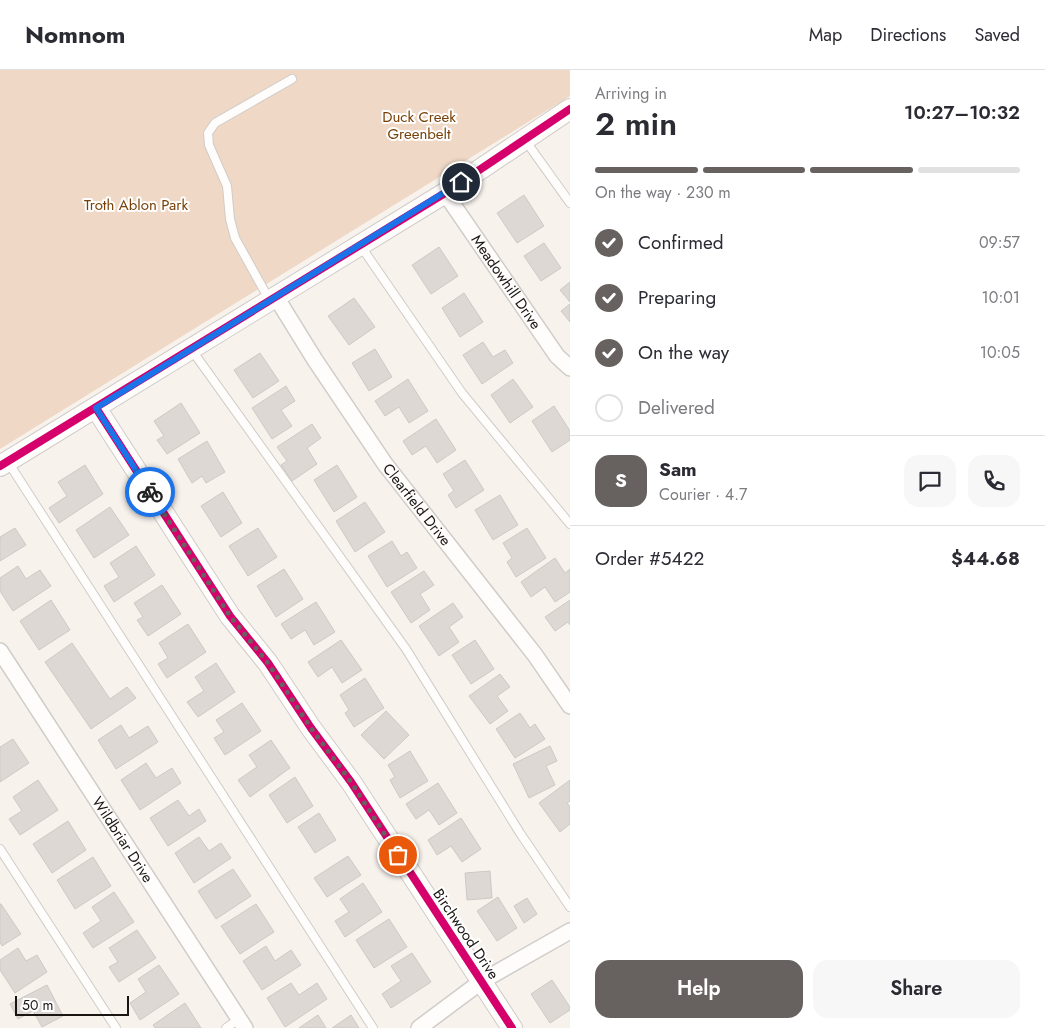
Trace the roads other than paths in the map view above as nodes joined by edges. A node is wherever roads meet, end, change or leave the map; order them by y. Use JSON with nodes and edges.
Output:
{"nodes":[{"id":1,"x":292,"y":80,"type":"dead end"},
{"id":2,"x":570,"y":109,"type":"edge"},
{"id":3,"x":525,"y":140,"type":"junction"},
{"id":4,"x":445,"y":193,"type":"junction"},
{"id":5,"x":570,"y":202,"type":"edge"},
{"id":6,"x":360,"y":245,"type":"junction"},
{"id":7,"x":273,"y":299,"type":"junction"},
{"id":8,"x":191,"y":349,"type":"junction"},
{"id":9,"x":570,"y":368,"type":"edge"},
{"id":10,"x":96,"y":408,"type":"junction"},
{"id":11,"x":4,"y":464,"type":"edge"},
{"id":12,"x":570,"y":524,"type":"edge"},
{"id":13,"x":0,"y":651,"type":"edge"},
{"id":14,"x":570,"y":706,"type":"edge"},
{"id":15,"x":0,"y":849,"type":"edge"},
{"id":16,"x":570,"y":907,"type":"edge"},
{"id":17,"x":570,"y":931,"type":"edge"},
{"id":18,"x":482,"y":981,"type":"junction"},
{"id":19,"x":242,"y":1023,"type":"edge"},
{"id":20,"x":116,"y":1028,"type":"edge"},
{"id":21,"x":226,"y":1028,"type":"edge"},
{"id":22,"x":373,"y":1028,"type":"edge"},
{"id":23,"x":420,"y":1028,"type":"edge"},
{"id":24,"x":512,"y":1028,"type":"edge"}],
"edges":[{"from":1,"to":7,"type":"lane"},
{"from":2,"to":3,"type":"street"},
{"from":3,"to":4,"type":"street"},
{"from":3,"to":5,"type":"lane"},
{"from":4,"to":6,"type":"street"},
{"from":4,"to":9,"type":"street","name":"Meadowhill Drive"},
{"from":6,"to":7,"type":"street"},
{"from":6,"to":12,"type":"lane"},
{"from":7,"to":8,"type":"street"},
{"from":7,"to":14,"type":"street","name":"Clearfield Drive"},
{"from":8,"to":10,"type":"street"},
{"from":8,"to":16,"type":"lane"},
{"from":10,"to":11,"type":"street"},
{"from":10,"to":18,"type":"street","name":"Birchwood Drive"},
{"from":11,"to":22,"type":"lane"},
{"from":13,"to":19,"type":"street","name":"Wildbriar Drive"},
{"from":15,"to":20,"type":"lane"},
{"from":17,"to":18,"type":"street"},
{"from":18,"to":23,"type":"street"},
{"from":18,"to":24,"type":"street","name":"Birchwood Drive"},
{"from":19,"to":21,"type":"lane"}]}
